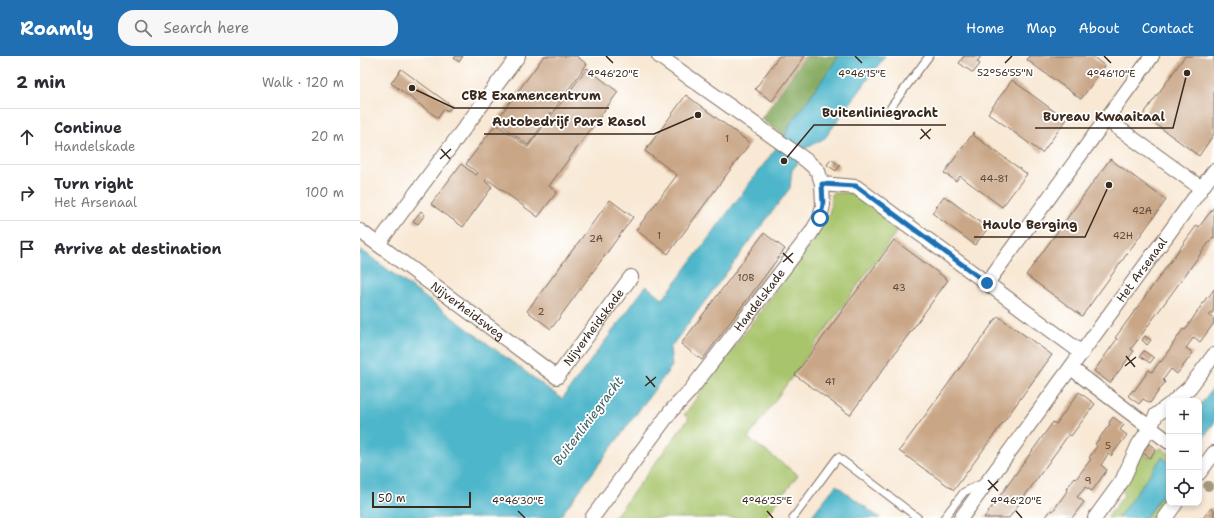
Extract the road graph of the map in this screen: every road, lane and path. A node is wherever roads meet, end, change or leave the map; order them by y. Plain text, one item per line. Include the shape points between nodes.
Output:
1 (518, 56) edge
2 (659, 56) edge
3 (929, 56) edge
4 (1152, 56) edge
5 (891, 107) dead end
6 (1106, 119) junction
7 (1214, 171) edge
8 (822, 184) junction
9 (1201, 188) junction
10 (360, 231) edge
11 (378, 244) junction
12 (631, 278) dead end
13 (987, 283) junction
14 (1082, 353) junction
15 (1214, 355) edge
16 (1071, 368) junction
17 (557, 377) joint
18 (1177, 398) edge
19 (1166, 407) edge
20 (1150, 428) junction
21 (1166, 440) edge
22 (1214, 453) edge
23 (1204, 470) edge
24 (989, 481) junction
25 (1174, 506) edge
26 (592, 518) edge
27 (793, 518) edge
28 (918, 518) edge
29 (944, 518) edge
30 (961, 518) edge
31 (1095, 518) edge
32 (1165, 518) edge

1 - 11 street
2 - 8 street, Handelskade via 807,161 818,171
3 - 5 lane
4 - 6 street
6 - 9 street
6 - 13 street
7 - 9 street, Het Arsenaal
8 - 13 street via 856,186
8 - 26 street, Handelskade via 823,205 820,218 811,233 689,392 671,411
9 - 14 street, Het Arsenaal
10 - 11 street, Nijverheidsweg
11 - 17 street, Nijverheidsweg
12 - 17 street, Nijverheidskade
13 - 14 street
14 - 16 street, Het Arsenaal
15 - 18 street via 1190,387
16 - 20 street
16 - 24 street, Het Arsenaal
19 - 20 street via 1156,415
20 - 21 street
20 - 31 street via 1139,444 1122,481
22 - 23 street
24 - 29 lane via 964,492
24 - 30 street, Het Arsenaal
25 - 32 street
27 - 28 lane via 838,457

